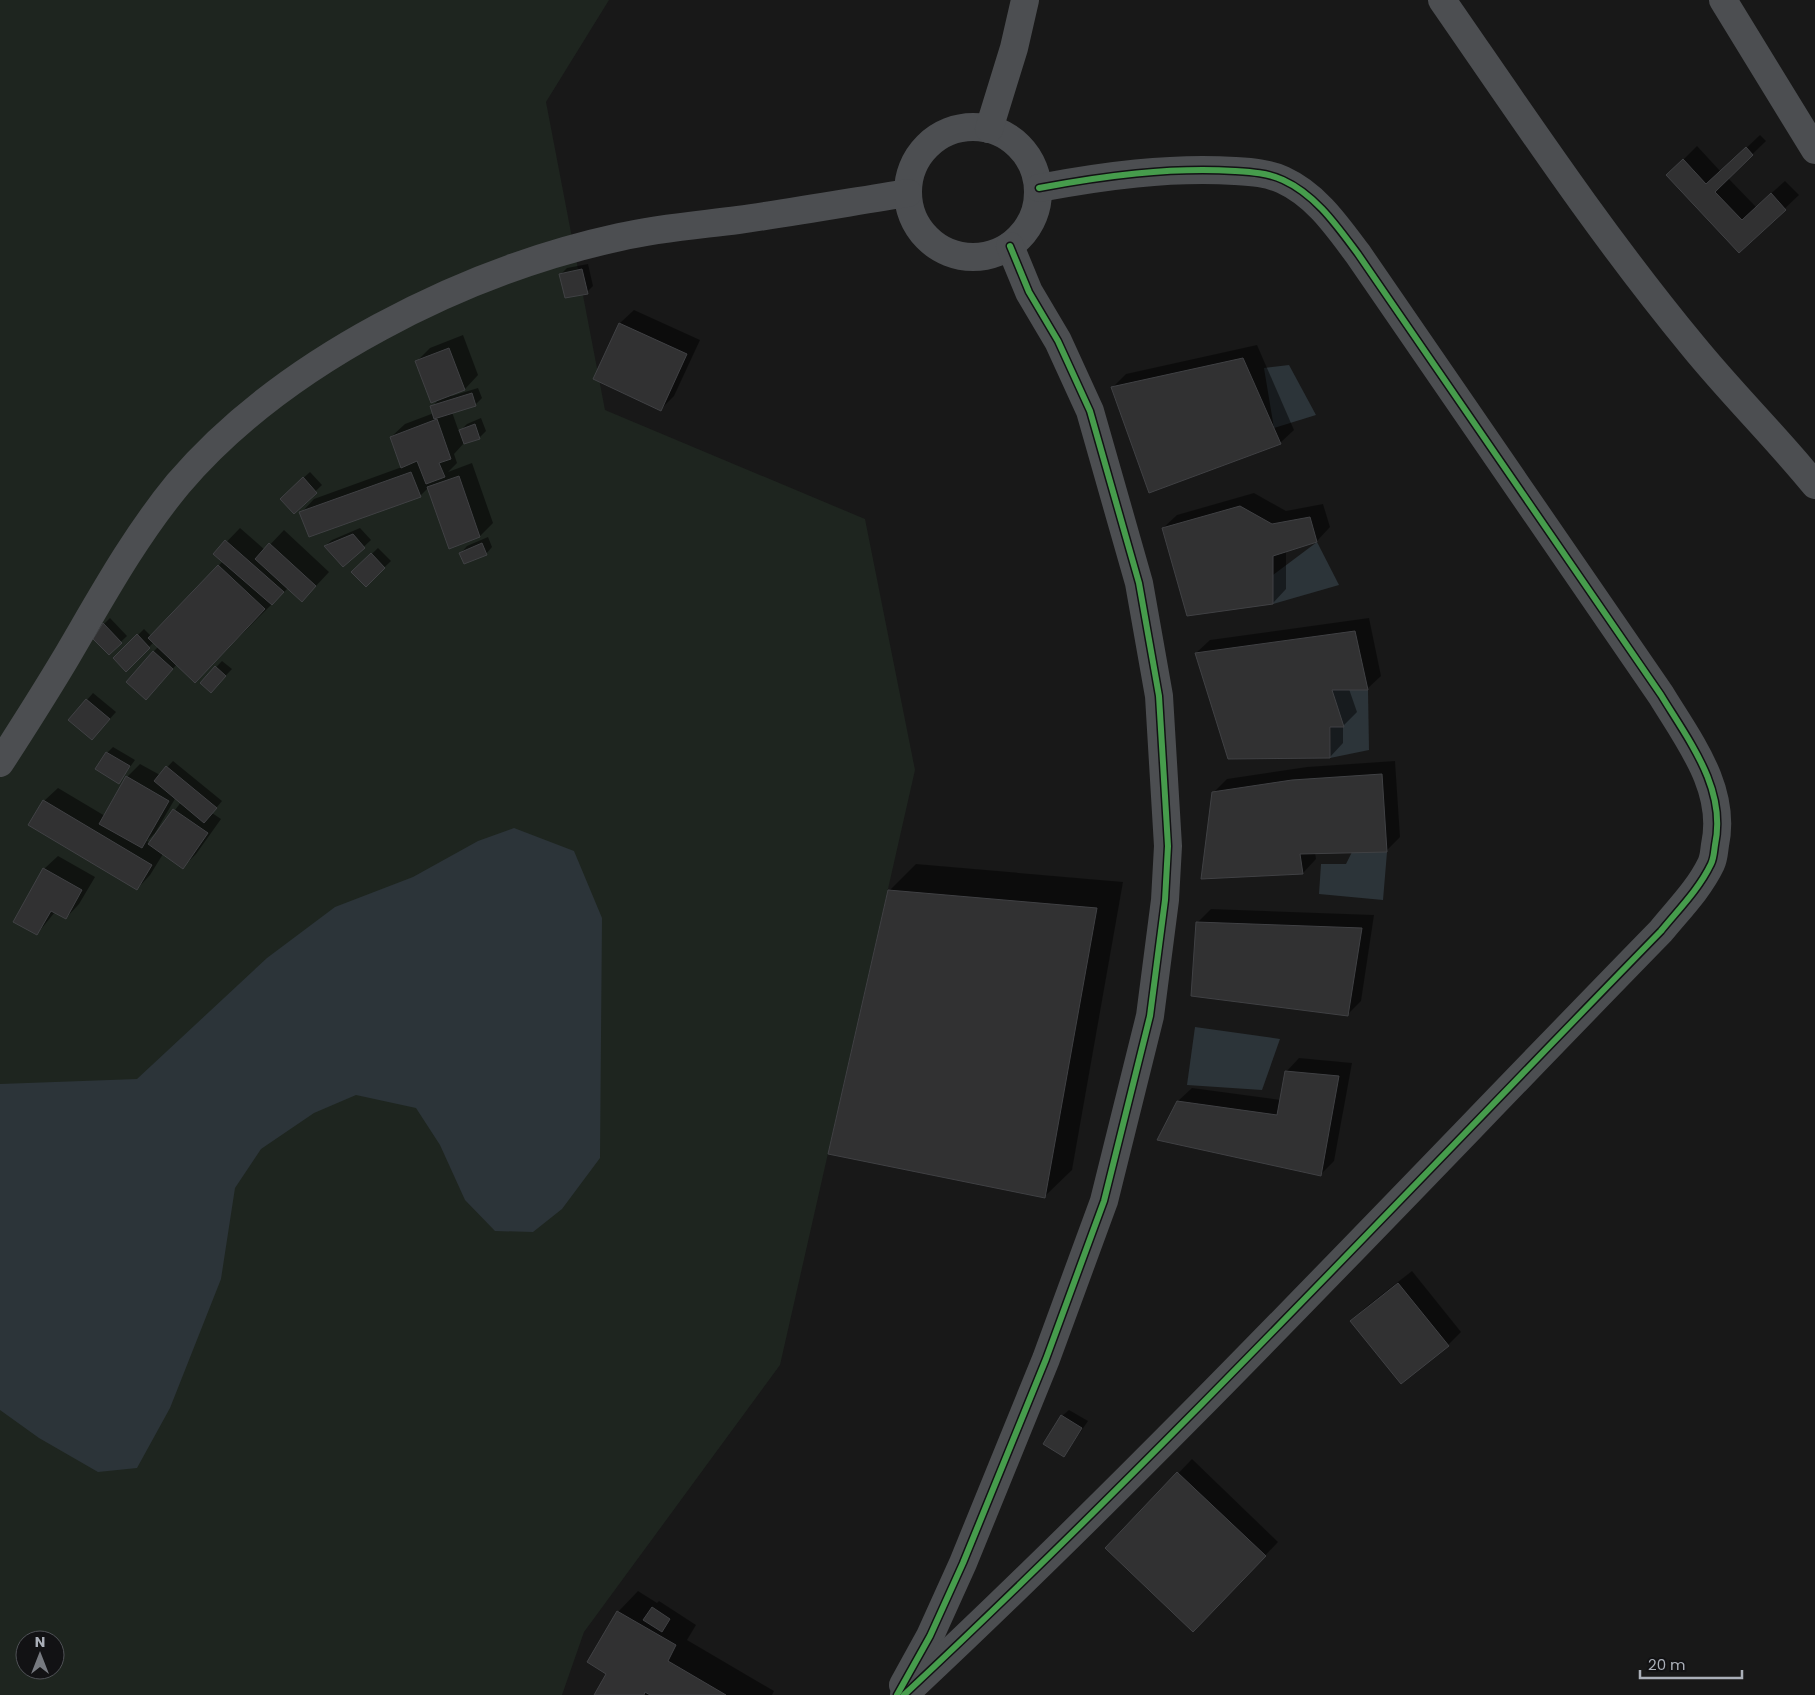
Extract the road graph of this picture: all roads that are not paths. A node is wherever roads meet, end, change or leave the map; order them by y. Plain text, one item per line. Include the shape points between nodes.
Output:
1 (1025, 0) edge
2 (1442, 0) edge
3 (1723, 0) edge
4 (989, 129) junction
5 (1815, 150) edge
6 (1039, 188) junction
7 (908, 193) junction
8 (1010, 246) junction
9 (1815, 485) edge
10 (0, 763) edge
11 (897, 1695) edge
12 (904, 1695) edge

1 - 4 street
2 - 9 street via 1649,290 1693,346
3 - 5 street
4 - 6 street via 1010,138 1026,154 1035,170
4 - 7 street via 958,129 934,140 914,163
6 - 8 street via 1037,209 1031,223
6 - 12 street via 1094,178 1176,171 1260,173 1291,184 1323,209 1358,254 1661,695 1703,765 1717,801 1718,834 1712,862 1694,891 1661,931 1205,1399 999,1606
7 - 8 street via 918,228 944,251 963,257 978,257
7 - 10 street via 681,226 577,248 475,282 398,318 338,352 279,392 206,454 179,484 154,515 104,590 65,660
8 - 11 street via 1029,292 1058,341 1090,411 1139,583 1159,696 1168,846 1165,900 1150,1016 1104,1201 1046,1359 964,1563 930,1636

